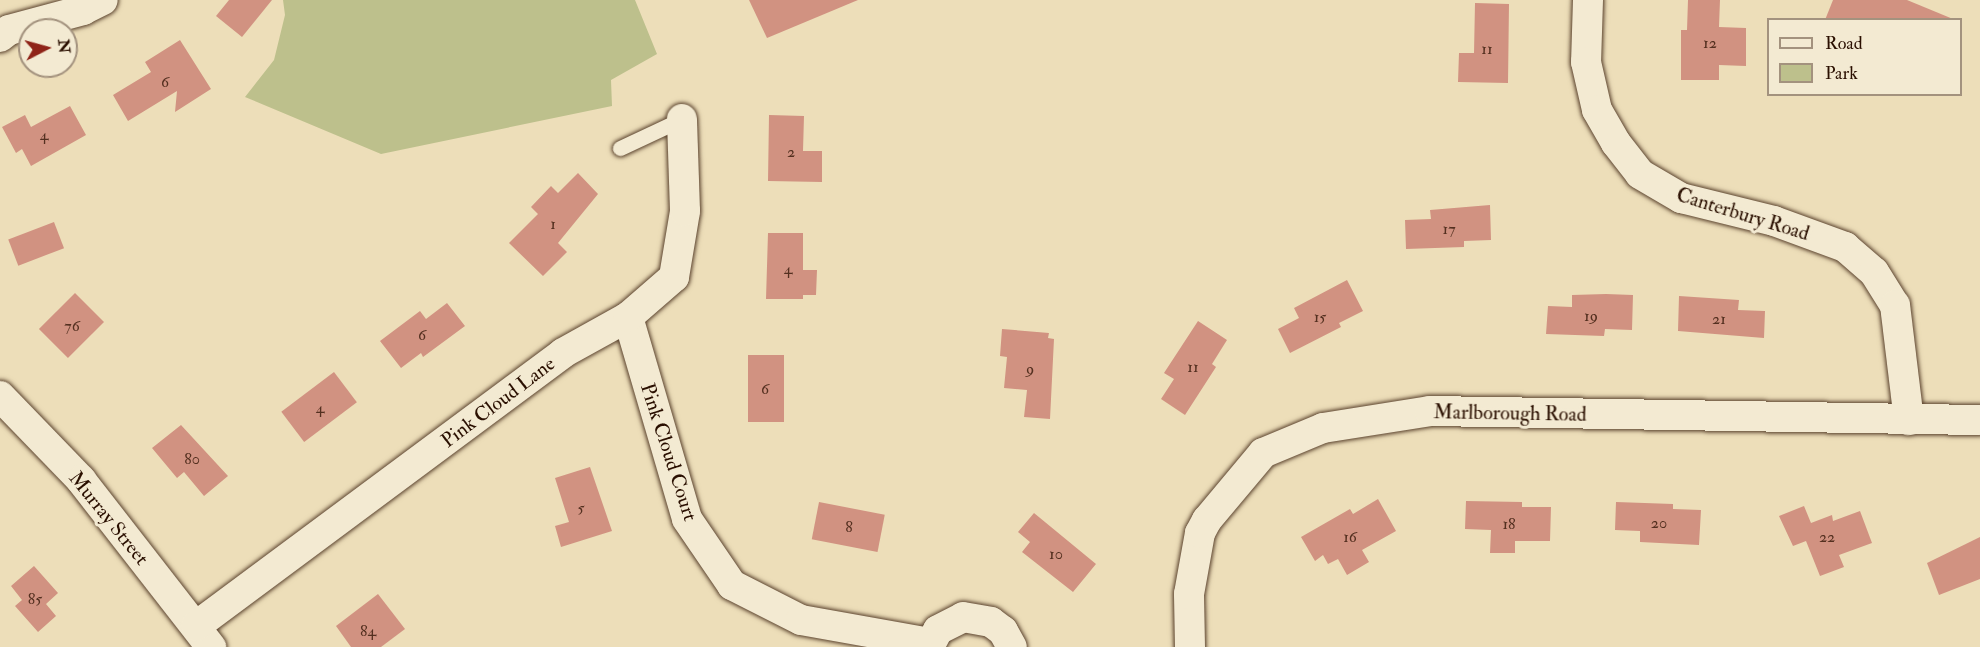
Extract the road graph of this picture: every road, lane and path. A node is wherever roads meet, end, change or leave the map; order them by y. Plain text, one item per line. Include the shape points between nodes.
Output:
1 (103, 0) edge
2 (1588, 0) edge
3 (0, 37) edge
4 (682, 119) joint
5 (620, 148) dead end
6 (628, 317) junction
7 (0, 396) edge
8 (1909, 420) junction
9 (1980, 420) edge
10 (204, 637) edge
11 (930, 645) edge
12 (1012, 647) edge
13 (1190, 647) edge

1 - 3 street
2 - 8 street, Canterbury Road via 1586,62 1597,110 1616,143 1640,174 1681,198 1774,221 1845,247 1874,272 1895,305
4 - 5 lane
4 - 6 street, Pink Cloud Lane via 685,211 674,277
6 - 10 street, Pink Cloud Lane via 562,353
6 - 11 street, Pink Cloud Court via 687,519 732,585 801,620
7 - 10 street, Murray Street via 81,480
8 - 9 street, Marlborough Road
8 - 13 street, Marlborough Road via 1430,411 1323,428 1263,453 1207,520 1200,534 1189,594
11 - 12 street, Pink Cloud Court via 950,622 978,617 1003,631

